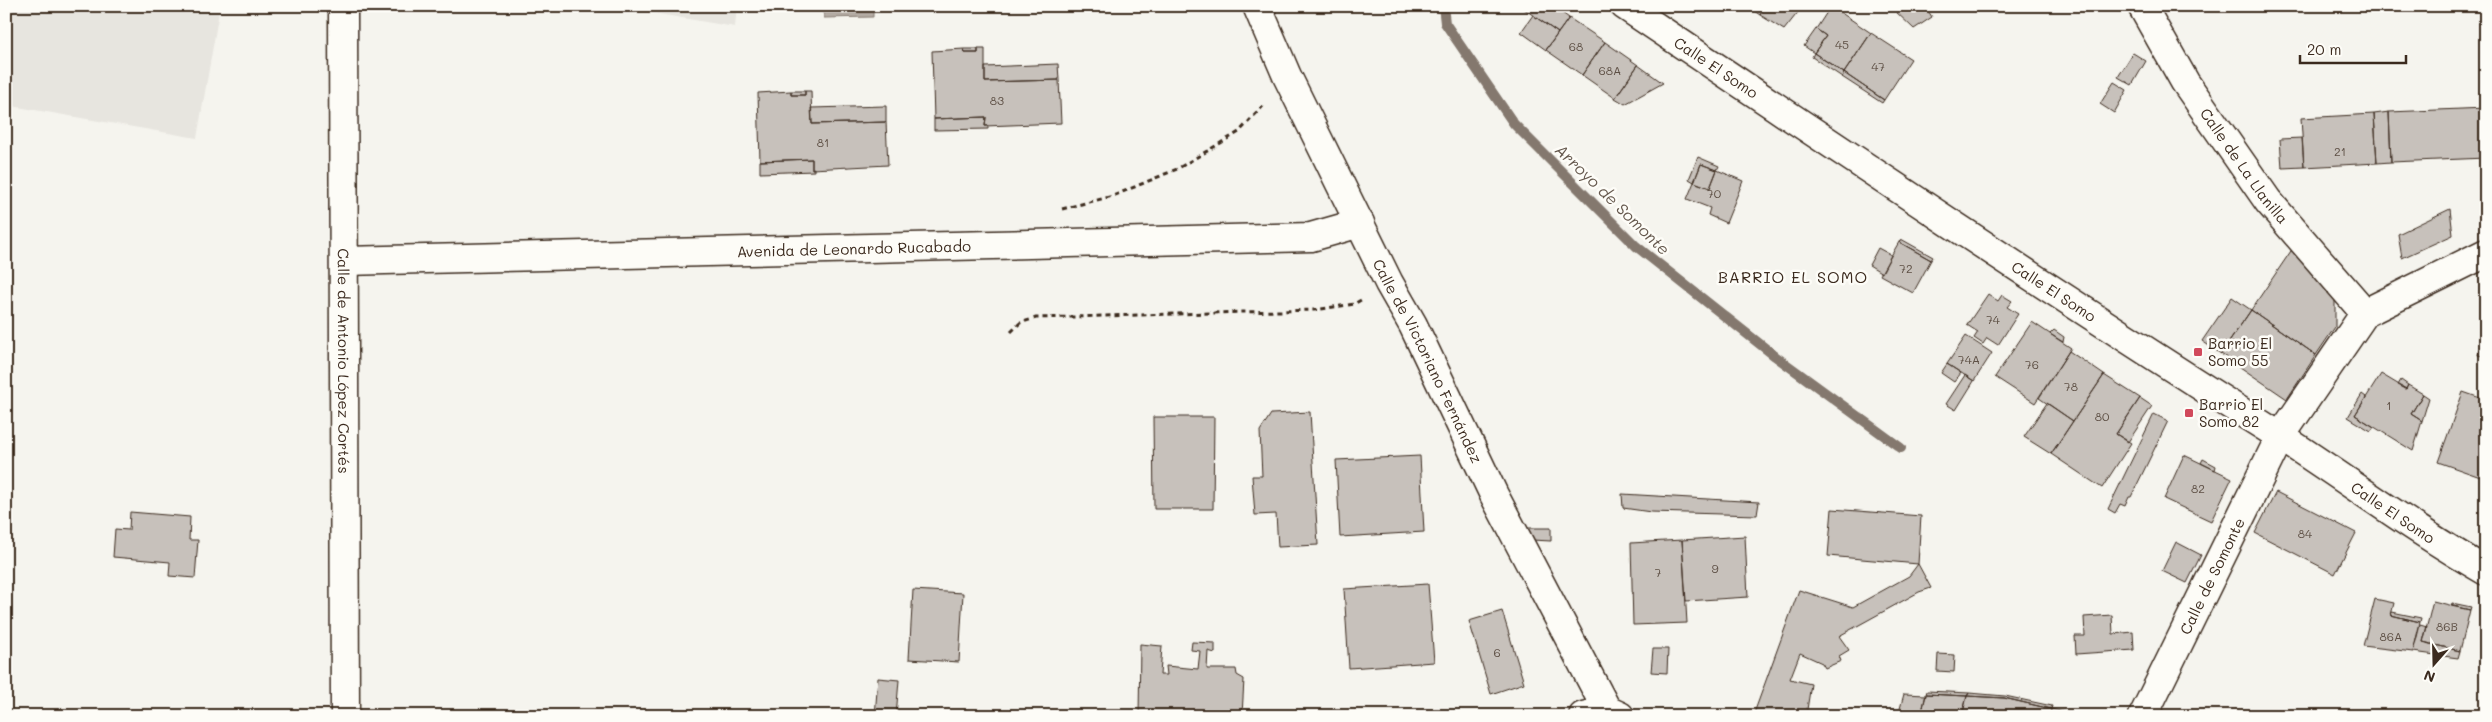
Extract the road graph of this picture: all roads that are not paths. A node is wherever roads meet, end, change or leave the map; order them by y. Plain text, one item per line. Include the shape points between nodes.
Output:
1 (343, 6) edge
2 (1257, 6) edge
3 (1625, 6) edge
4 (2142, 6) edge
5 (1360, 223) junction
6 (2486, 253) edge
7 (345, 262) junction
8 (2365, 313) junction
9 (2280, 437) junction
10 (2486, 571) edge
11 (1604, 714) edge
12 (345, 716) edge
13 (2143, 716) edge

1 - 7 street, Calle de Antonio López Cortés
2 - 5 street, Calle de Victoriano Fernández via 1287,76
3 - 9 street, Calle El Somo via 2180,375
4 - 8 street, Calle de La Llanilla via 2185,82 2268,202
5 - 7 street, Avenida de Leonardo Rucabado via 1311,237
5 - 11 street, Calle de Victoriano Fernández
6 - 8 street
7 - 12 street, Calle de Antonio López Cortés
8 - 9 street
9 - 10 street, Calle El Somo via 2447,549
9 - 13 street, Calle de Somonte

